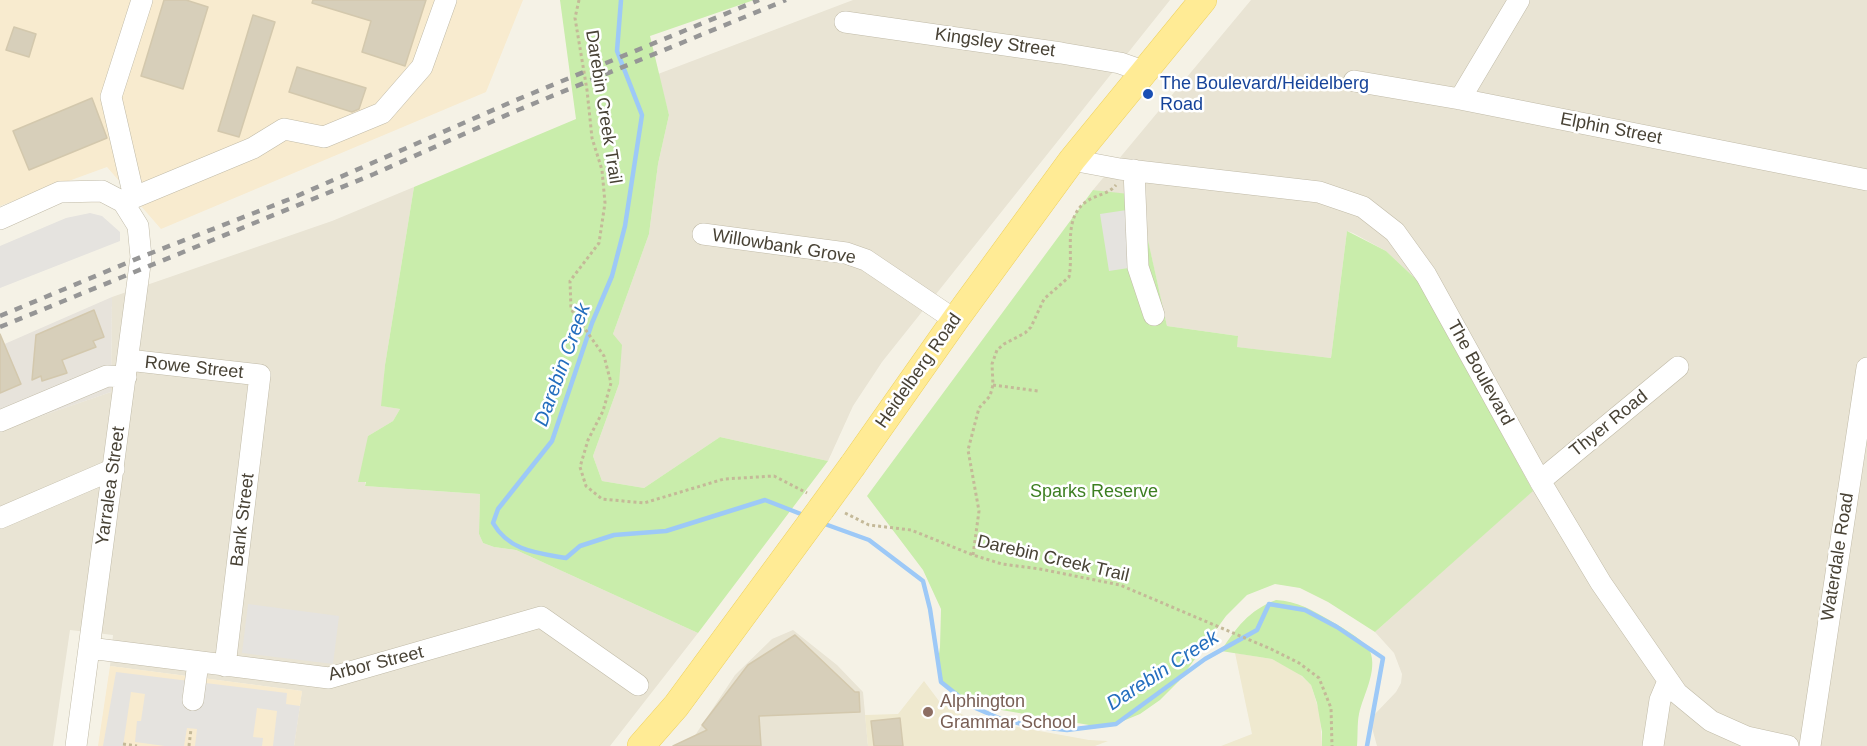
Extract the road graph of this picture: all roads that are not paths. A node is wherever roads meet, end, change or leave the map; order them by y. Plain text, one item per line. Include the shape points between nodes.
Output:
1 (142, 0) edge
2 (446, 0) edge
3 (1203, 0) edge
4 (1519, 0) edge
5 (845, 22) dead end
6 (1143, 70) junction
7 (1354, 81) dead end
8 (1460, 99) junction
9 (1072, 160) junction
10 (1127, 170) junction
11 (1867, 180) edge
12 (129, 199) junction
13 (0, 219) edge
14 (703, 234) dead end
15 (1154, 315) dead end
16 (954, 320) junction
17 (1678, 367) dead end
18 (127, 368) junction
19 (1867, 368) edge
20 (260, 375) joint
21 (0, 421) edge
22 (114, 469) junction
23 (1540, 481) junction
24 (0, 518) edge
25 (89, 648) junction
26 (198, 663) junction
27 (225, 666) junction
28 (1668, 681) junction
29 (638, 685) dead end
30 (193, 700) dead end
31 (76, 746) edge
32 (641, 746) edge
33 (1653, 746) edge
34 (1788, 746) edge
35 (1810, 746) edge

1 - 12 street via 111,97
2 - 12 street via 422,67 382,113 324,137 284,129 253,148
3 - 6 main road, Heidelberg Road
4 - 8 street
5 - 6 street, Kingsley Street via 1060,53
6 - 9 main road, Heidelberg Road
7 - 8 street, Elphin Street
8 - 11 street, Elphin Street
9 - 10 street, The Boulevard
9 - 16 main road, Heidelberg Road
10 - 15 street via 1138,267
10 - 23 street, The Boulevard via 1319,192 1363,207 1395,232 1426,275
12 - 13 street via 102,191 60,192
12 - 18 street, Yarralea Street via 138,226 141,257
14 - 16 street, Willowbank Grove via 846,253 866,260
16 - 32 main road, Heidelberg Road, bridge via 799,540 676,706
17 - 23 street, Thyer Road
18 - 20 street, Rowe Street
18 - 21 street, Rowe Street
18 - 22 street, Yarralea Street
19 - 35 street, Waterdale Road
20 - 27 street, Bank Street
22 - 24 street
22 - 25 street, Yarralea Street
23 - 28 street, The Boulevard via 1601,583
25 - 26 street, Arbor Street
25 - 31 street, Yarralea Street
26 - 27 street, Arbor Street
26 - 30 street
27 - 29 street, Arbor Street via 337,677 541,617
28 - 33 street via 1660,700
28 - 34 street, The Boulevard via 1711,721 1747,737

